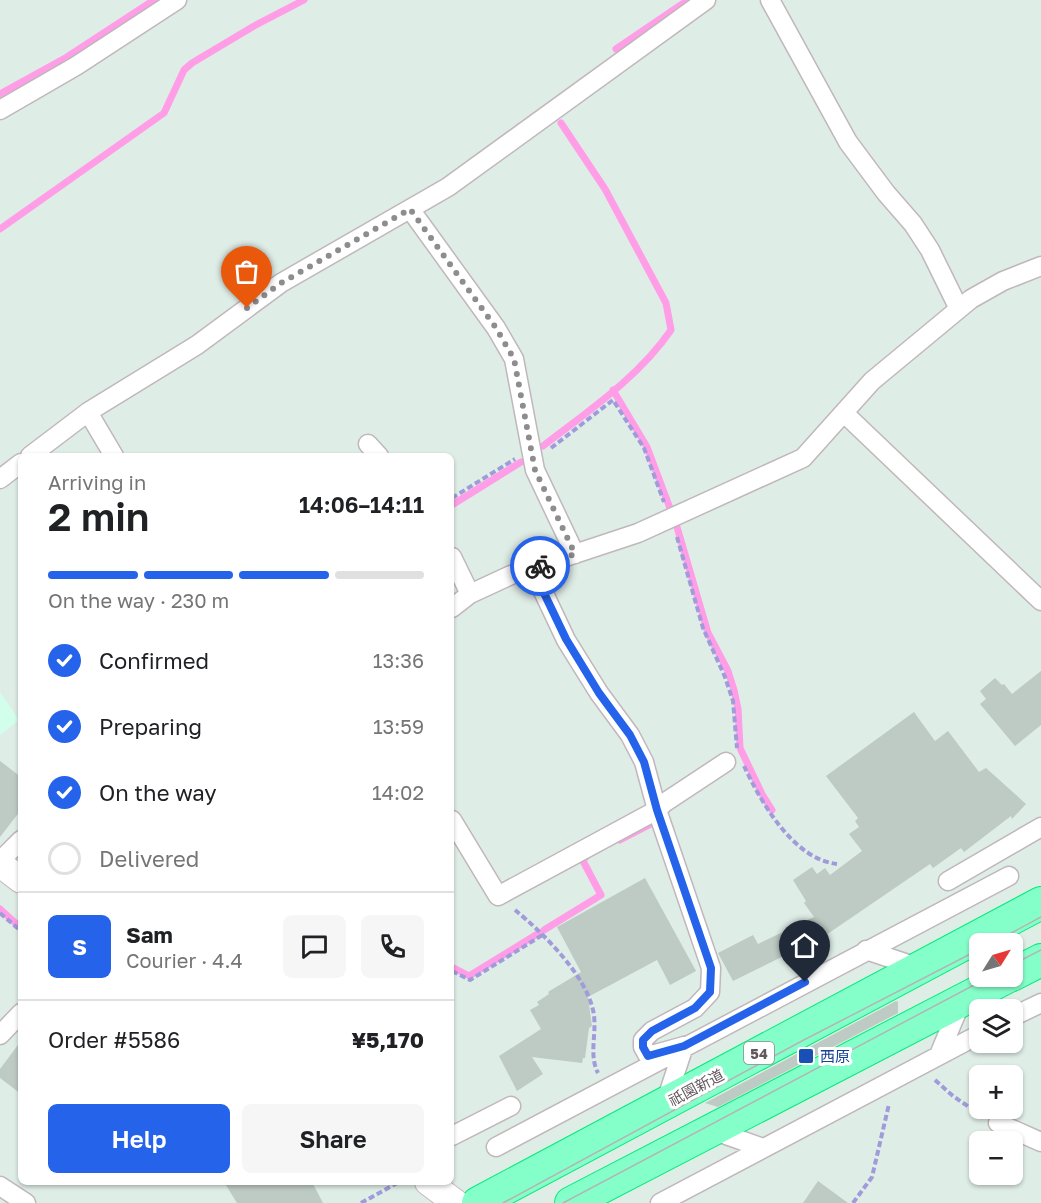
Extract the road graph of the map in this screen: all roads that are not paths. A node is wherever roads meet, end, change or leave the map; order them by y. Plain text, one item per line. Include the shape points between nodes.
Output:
1 (177, 0) edge
2 (706, 0) edge
3 (770, 0) edge
4 (0, 110) edge
5 (410, 209) junction
6 (1041, 266) edge
7 (959, 309) junction
8 (88, 412) junction
9 (844, 413) junction
10 (34, 453) edge
11 (112, 453) edge
12 (18, 465) edge
13 (0, 479) edge
14 (575, 554) junction
15 (454, 561) edge
16 (532, 568) junction
17 (470, 594) junction
18 (1041, 601) edge
19 (454, 606) edge
20 (735, 758) road end
21 (657, 810) junction
22 (454, 822) edge
23 (1041, 827) edge
24 (18, 843) edge
25 (0, 862) edge
26 (1009, 876) dead end
27 (18, 877) edge
28 (948, 881) dead end
29 (1041, 903) edge
30 (866, 950) junction
31 (1041, 960) edge
32 (917, 967) junction
33 (1023, 970) edge
34 (989, 987) edge
35 (962, 1001) junction
36 (1041, 1002) edge
37 (1023, 1011) edge
38 (18, 1016) edge
39 (0, 1035) edge
40 (969, 1040) edge
41 (684, 1046) junction
42 (939, 1055) junction
43 (665, 1104) junction
44 (511, 1106) dead end
45 (999, 1123) road end
46 (712, 1130) junction
47 (454, 1135) edge
48 (1041, 1143) edge
49 (496, 1146) dead end
50 (763, 1149) junction
51 (432, 1185) edge
52 (0, 1186) edge
53 (26, 1203) edge
54 (456, 1203) edge
55 (478, 1203) edge
56 (571, 1203) edge
57 (660, 1203) edge

1 - 4 street
2 - 5 street via 448,187
3 - 7 street via 848,142 913,224
5 - 8 street via 281,283 197,345
5 - 14 street via 514,359 535,470
6 - 7 street via 1003,281
7 - 9 street via 872,381
8 - 10 street
8 - 11 street
9 - 14 street via 803,458 638,533
9 - 18 street
12 - 13 street
14 - 16 street
15 - 17 street
16 - 17 street
16 - 21 street via 566,639 644,762
17 - 19 street
20 - 21 street
21 - 22 street via 498,896
21 - 41 street via 711,968 710,992 695,1008 652,1031 643,1040 643,1047 648,1056
23 - 28 street
24 - 25 street
25 - 27 main road
26 - 30 street
29 - 32 highway, 祇園新道 / 54
30 - 32 street
30 - 41 street
31 - 33 highway
32 - 43 highway, 祇園新道 / 54
34 - 35 highway
35 - 42 street
35 - 46 highway
36 - 37 street
38 - 39 street
40 - 42 street
41 - 43 street
41 - 49 street
42 - 50 street
43 - 55 highway, 祇園新道 / 54
44 - 47 street
45 - 48 street
46 - 50 street
46 - 56 highway
50 - 57 street
51 - 54 main road
52 - 53 street

